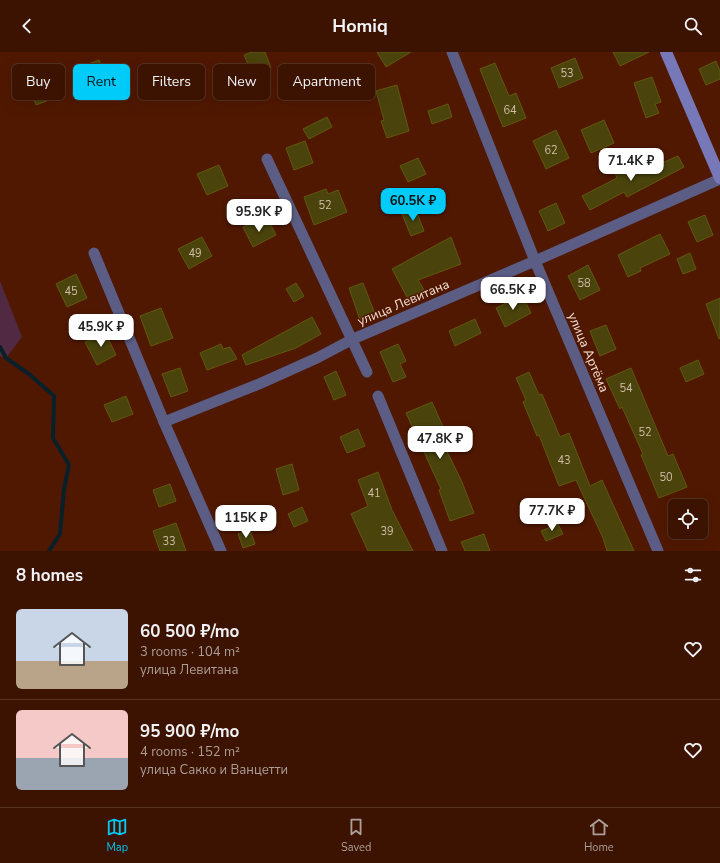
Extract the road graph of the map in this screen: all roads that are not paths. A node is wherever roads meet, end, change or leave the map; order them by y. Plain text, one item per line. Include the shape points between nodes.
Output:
1 (452, 52) edge
2 (666, 52) edge
3 (267, 159) dead end
4 (720, 179) edge
5 (94, 253) dead end
6 (535, 261) junction
7 (353, 339) junction
8 (368, 372) dead end
9 (378, 396) dead end
10 (164, 422) junction
11 (221, 551) edge
12 (442, 551) edge
13 (658, 551) edge

1 - 6 street, улица Артёма
2 - 4 street
3 - 7 street via 339,315
4 - 6 street, улица Левитана
5 - 10 street
6 - 7 street, улица Левитана
6 - 13 street, улица Артёма
7 - 8 street
7 - 10 street, улица Левитана via 267,381
9 - 12 street
10 - 11 street

